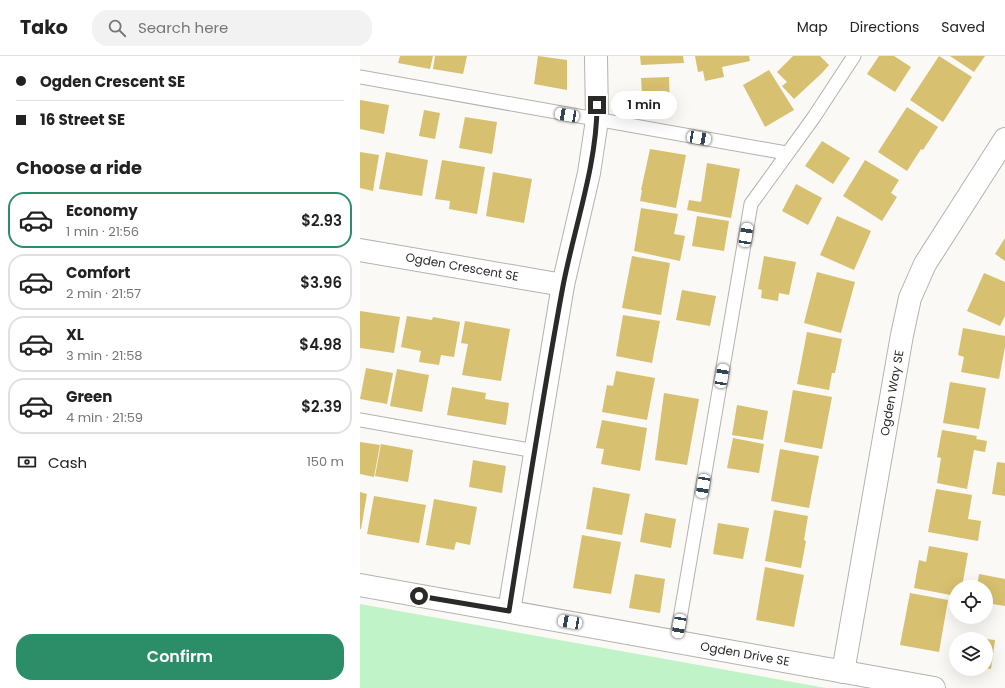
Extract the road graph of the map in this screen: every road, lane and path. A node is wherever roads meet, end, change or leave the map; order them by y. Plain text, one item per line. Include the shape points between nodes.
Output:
1 (596, 56) edge
2 (854, 56) edge
3 (360, 77) edge
4 (597, 120) junction
5 (1005, 139) edge
6 (786, 153) junction
7 (360, 250) edge
8 (563, 285) junction
9 (360, 420) edge
10 (535, 451) junction
11 (360, 585) edge
12 (509, 611) junction
13 (676, 642) junction
14 (842, 672) junction
15 (934, 688) edge

1 - 4 street
2 - 6 lane
3 - 4 lane
4 - 6 lane
4 - 8 street via 589,173
5 - 14 street, Ogden Way SE via 925,264 910,298
6 - 13 lane via 751,204
7 - 8 street, Ogden Crescent SE
8 - 10 street
9 - 10 lane
10 - 12 street
11 - 12 street
12 - 13 street, Ogden Drive SE
13 - 14 street, Ogden Drive SE
14 - 15 street, Ogden Drive SE

